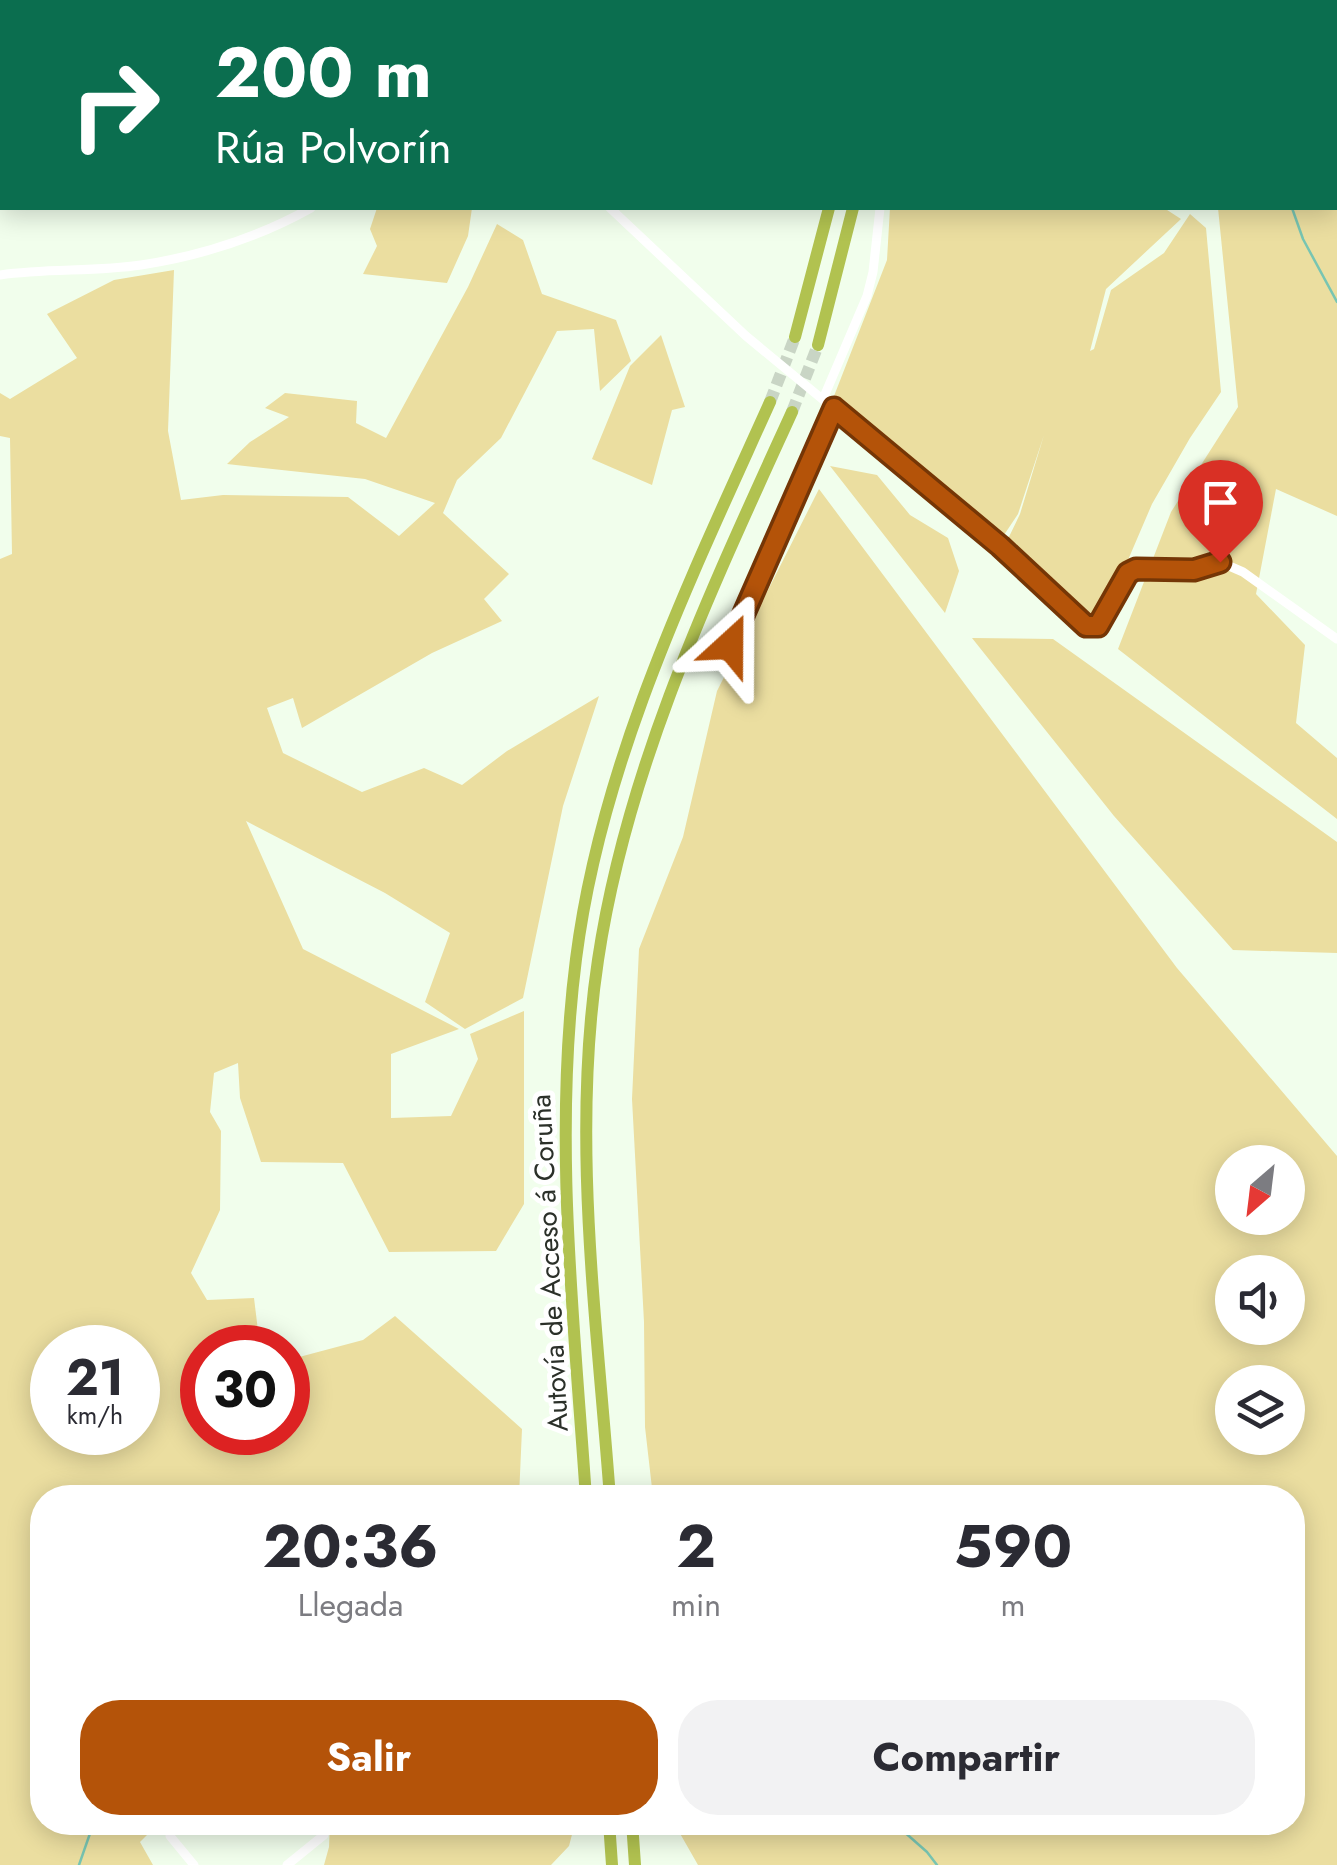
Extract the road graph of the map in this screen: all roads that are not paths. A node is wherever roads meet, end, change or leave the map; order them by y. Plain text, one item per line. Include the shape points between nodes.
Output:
1 (306, 210) edge
2 (612, 210) edge
3 (827, 210) edge
4 (852, 210) edge
5 (880, 210) edge
6 (0, 275) edge
7 (795, 337) tunnel mouth
8 (818, 344) tunnel mouth
9 (770, 402) tunnel mouth
10 (828, 403) junction
11 (792, 412) tunnel mouth
12 (1337, 638) edge
13 (730, 645) dead end
14 (585, 1485) edge
15 (609, 1485) edge
16 (324, 1835) edge
17 (610, 1835) edge
18 (633, 1835) edge
19 (170, 1836) dead end
20 (194, 1865) edge
21 (287, 1865) edge
22 (612, 1865) edge
23 (635, 1865) edge

1 - 6 street via 184,257
2 - 10 street
3 - 7 highway
4 - 8 highway
5 - 10 street via 874,272
9 - 14 highway, Autovía de Acceso á Coruña via 640,700 607,805 576,957 566,1066 566,1214
10 - 12 street via 1086,626 1098,626 1136,569 1194,570 1220,562
10 - 13 street
11 - 15 highway, Autovía de Acceso á Coruña via 664,703 627,817 598,961 586,1178
16 - 21 street
17 - 22 highway
18 - 23 highway
19 - 20 street

